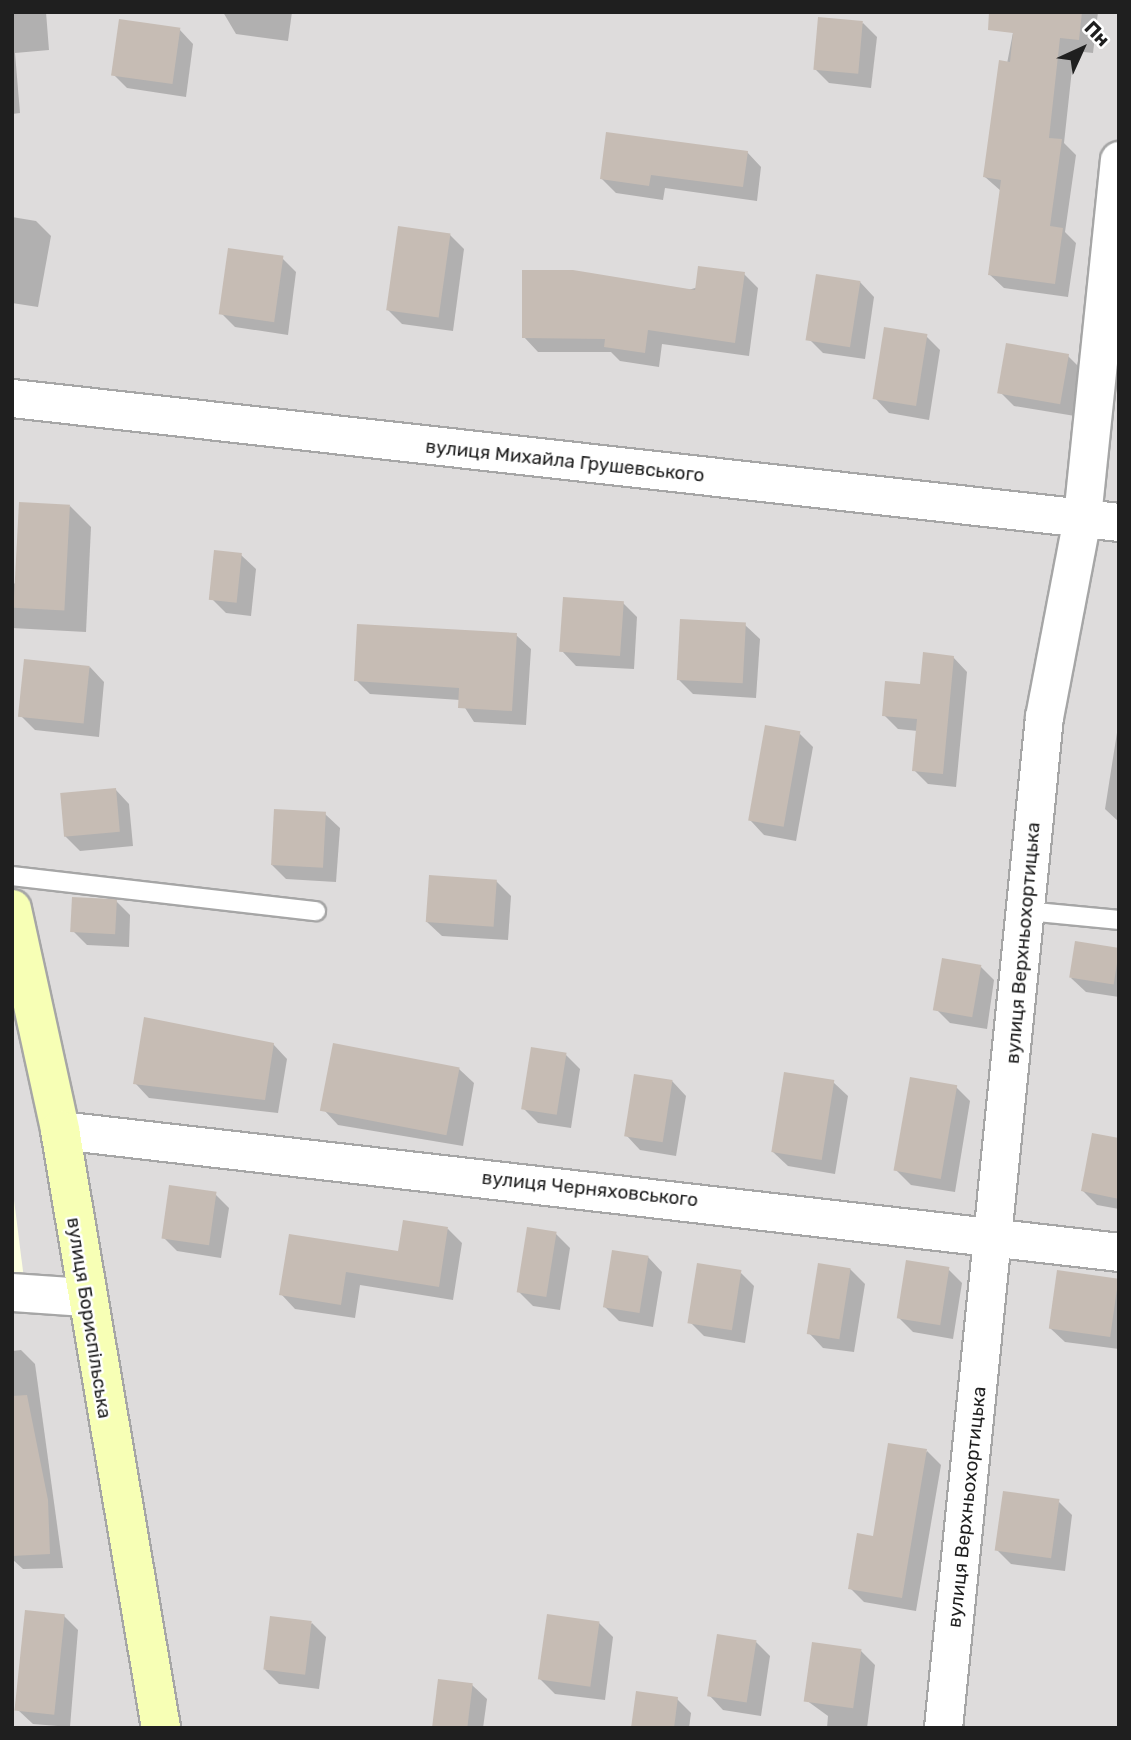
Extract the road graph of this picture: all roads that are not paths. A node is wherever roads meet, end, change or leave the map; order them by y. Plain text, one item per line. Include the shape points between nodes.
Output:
1 (1119, 160) edge
2 (12, 398) edge
3 (1082, 517) junction
4 (1119, 522) edge
5 (12, 876) edge
6 (316, 911) dead end
7 (1026, 911) junction
8 (1119, 920) edge
9 (14, 926) edge
10 (60, 1130) junction
11 (996, 1238) junction
12 (1119, 1252) edge
13 (12, 1292) edge
14 (84, 1297) junction
15 (161, 1728) edge
16 (943, 1728) edge

1 - 3 street, вулиця Верхньохортицька
2 - 3 street, вулиця Михайла Грушевського
3 - 4 street, вулиця Михайла Грушевського
3 - 7 street, вулиця Верхньохортицька via 1044,717
5 - 6 lane
7 - 8 lane
7 - 11 street, вулиця Верхньохортицька
9 - 10 main road, вулиця Бориспільська
10 - 11 street, вулиця Черняховського
10 - 14 main road, вулиця Бориспільська
11 - 12 street, вулиця Черняховського
11 - 16 street, вулиця Верхньохортицька
13 - 14 street
14 - 15 main road, вулиця Бориспільська

